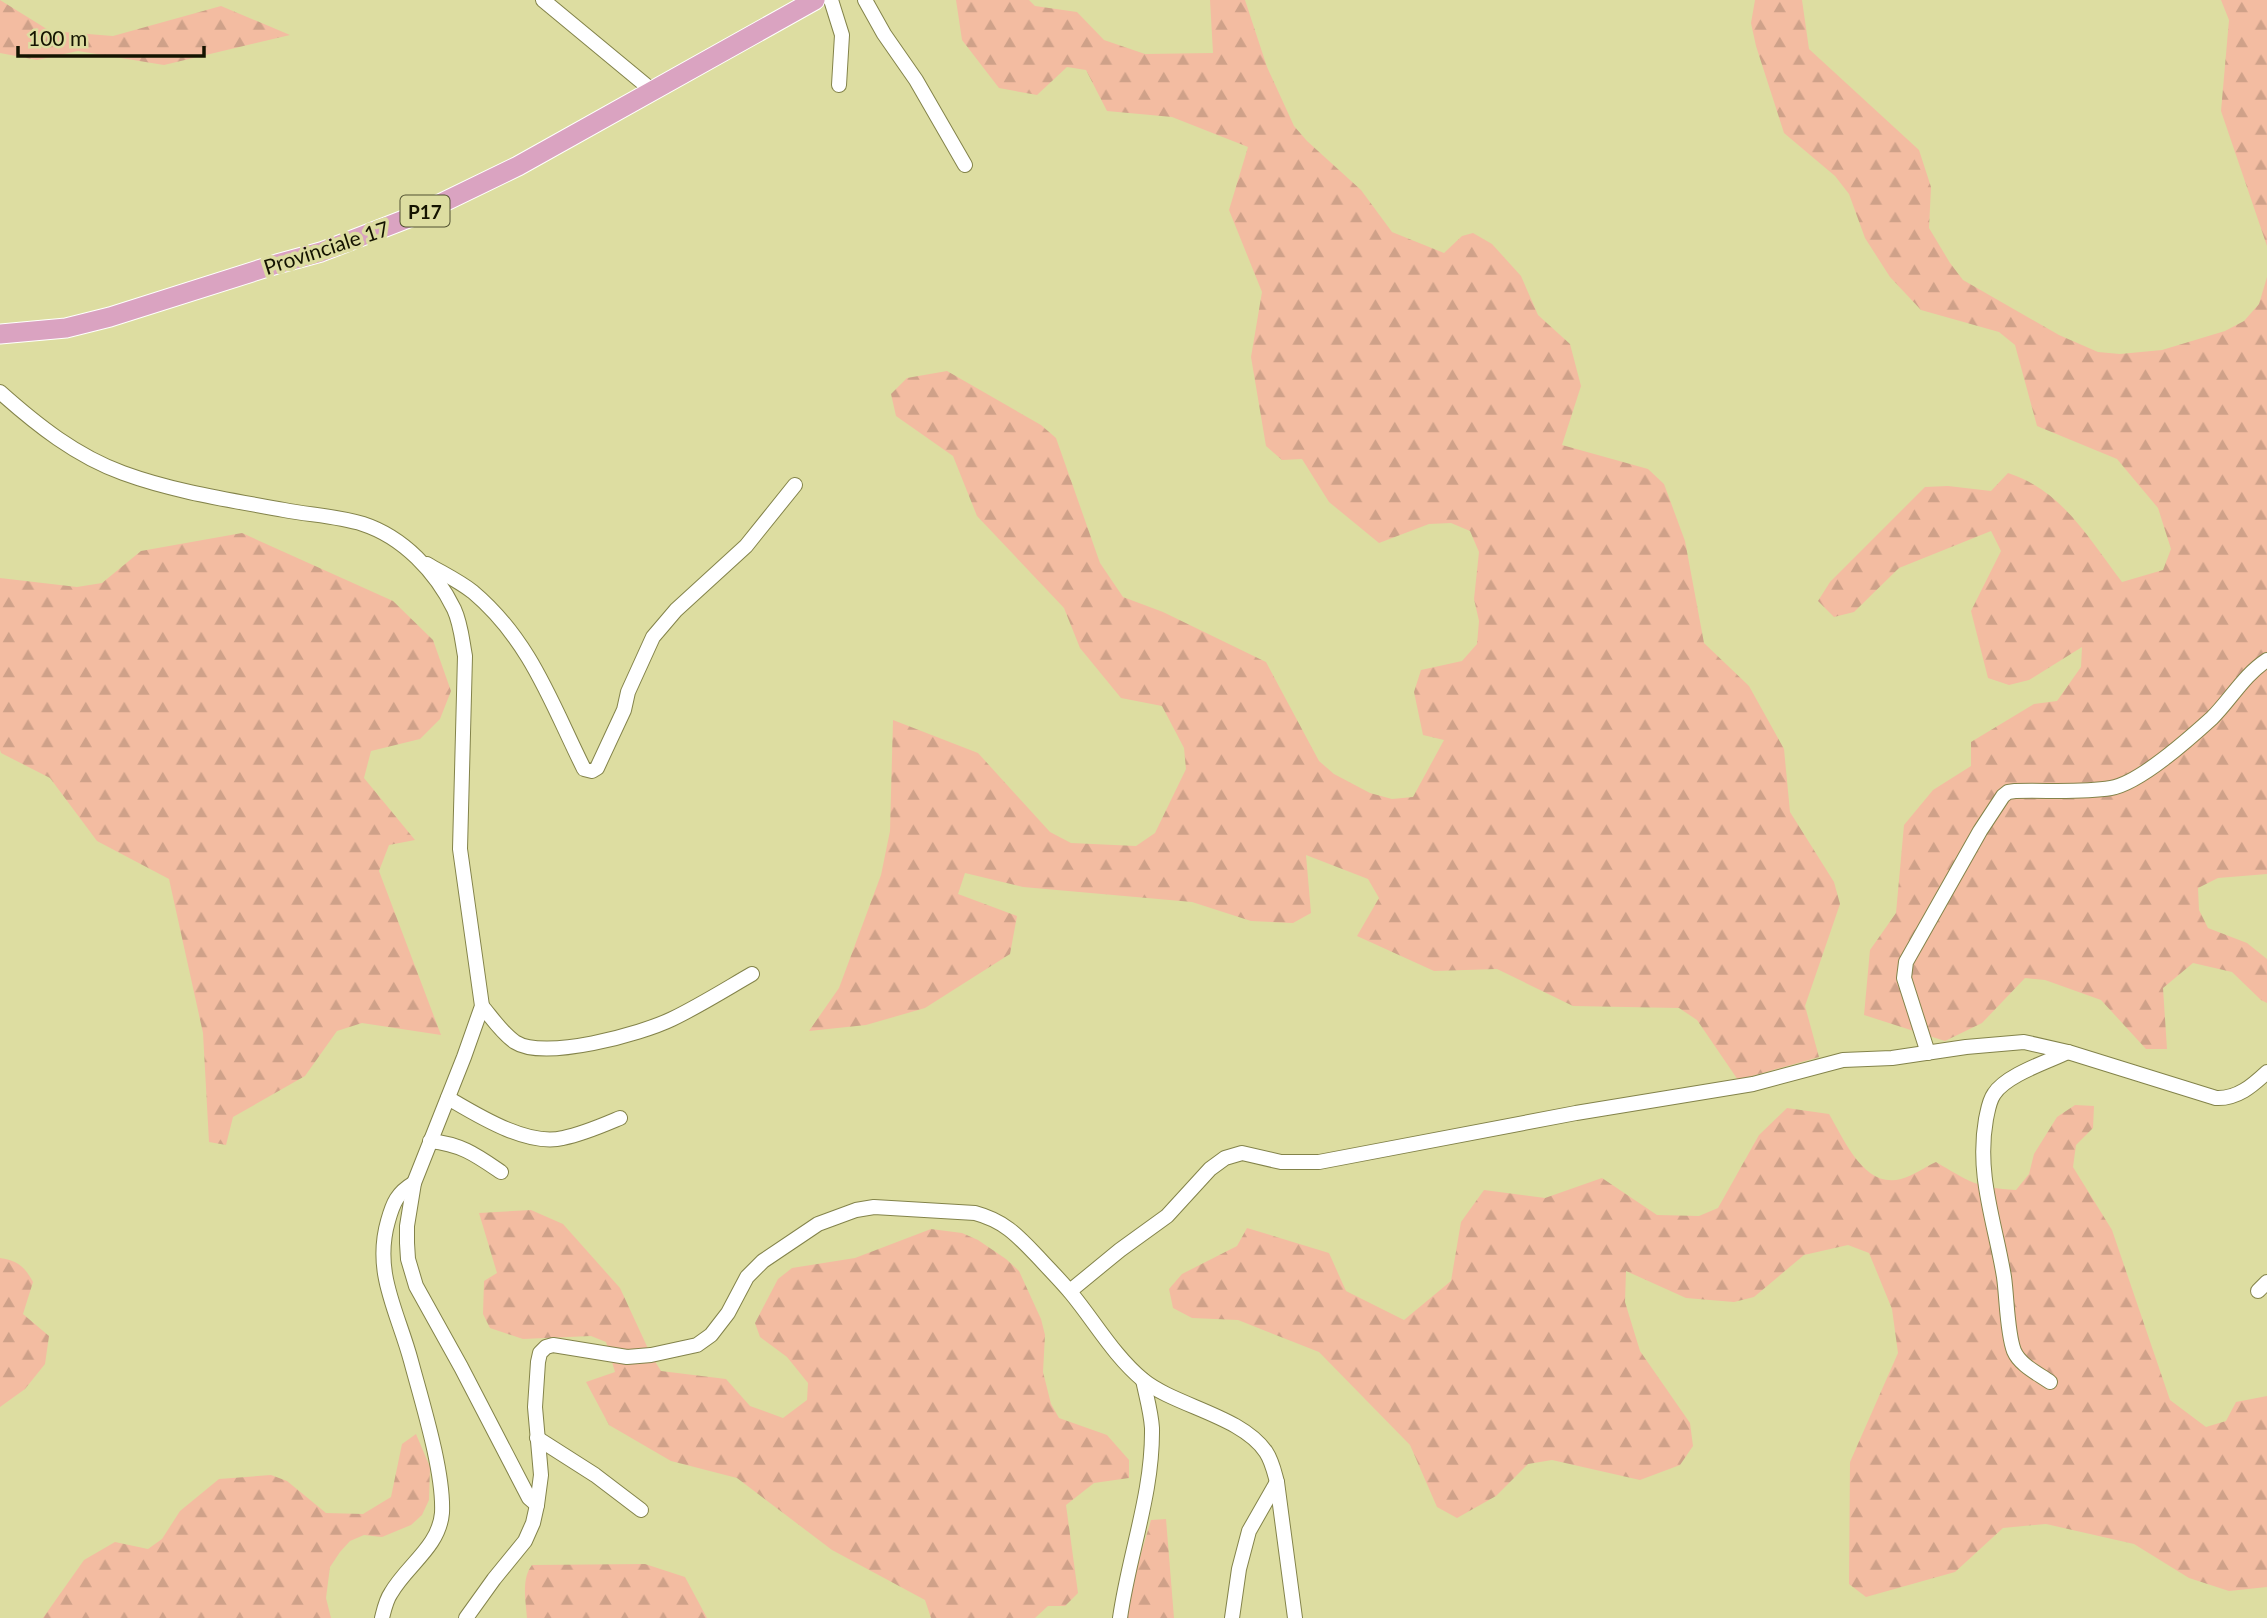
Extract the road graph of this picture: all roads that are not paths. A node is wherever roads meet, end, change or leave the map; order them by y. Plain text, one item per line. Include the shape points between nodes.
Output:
1 (543, 0) edge
2 (815, 0) edge
3 (831, 0) edge
4 (865, 0) edge
5 (839, 85) dead end
6 (654, 92) junction
7 (965, 165) dead end
8 (0, 334) edge
9 (0, 391) edge
10 (795, 485) dead end
11 (420, 559) junction
12 (2267, 660) edge
13 (752, 974) dead end
14 (482, 1006) junction
15 (2068, 1052) junction
16 (1928, 1053) junction
17 (2267, 1072) edge
18 (448, 1098) junction
19 (620, 1118) dead end
20 (430, 1141) junction
21 (501, 1172) dead end
22 (414, 1183) junction
23 (1070, 1291) junction
24 (1143, 1380) junction
25 (2050, 1382) dead end
26 (537, 1438) junction
27 (1277, 1482) junction
28 (537, 1505) junction
29 (641, 1510) dead end
30 (382, 1618) edge
31 (467, 1618) edge
32 (1120, 1618) edge
33 (1232, 1618) edge
34 (1296, 1618) edge

1 - 6 street
2 - 6 main road, Provinciale 17 / P17
3 - 5 street via 842,35
4 - 7 street
6 - 8 main road, Provinciale 17 / P17 via 519,166 371,234 110,317 66,328
9 - 11 street via 47,433 123,473 217,498 366,525
10 - 11 street via 746,546 653,637 624,710 592,771 584,769 532,661 502,620 472,591
11 - 14 street via 454,610 465,656 460,849
12 - 16 street via 2213,716 2145,774 2112,788 2015,791 2003,796 1906,962 1904,978
13 - 14 street via 672,1019 574,1047 536,1049 516,1043
14 - 18 street
15 - 16 street via 2024,1042
15 - 17 street via 2216,1098 2242,1093
15 - 25 street via 1999,1087 1988,1108 1982,1151 2012,1343 2020,1361
16 - 23 street via 1843,1060 1753,1084 1319,1162 1281,1162 1237,1154 1210,1169 1167,1216
18 - 19 street via 491,1123 540,1138 562,1139
18 - 20 street
20 - 21 street via 468,1150
20 - 22 street
22 - 28 street via 407,1243 416,1286 524,1491
22 - 30 street via 394,1199 384,1236 383,1267 428,1428 442,1510 432,1541 391,1592
23 - 24 street
23 - 26 street via 1008,1227 989,1217 932,1209 856,1210 818,1224 763,1261 747,1277 711,1335 697,1345 627,1357 547,1347 538,1362
24 - 27 street via 1253,1438 1265,1450
24 - 32 street via 1152,1425 1151,1458
26 - 28 street via 541,1475
26 - 29 street
27 - 33 street via 1249,1531
27 - 34 street
28 - 31 street via 525,1541

